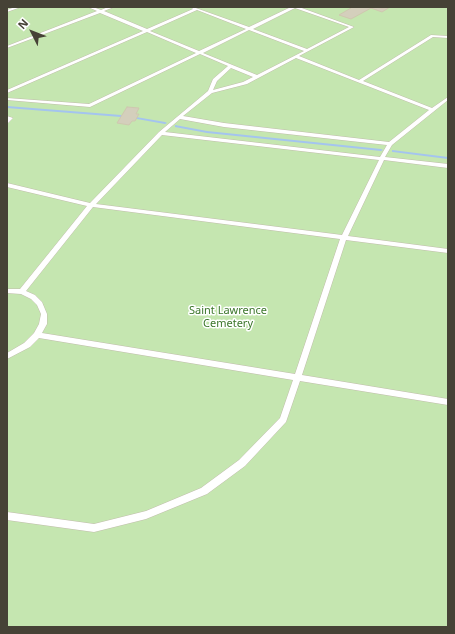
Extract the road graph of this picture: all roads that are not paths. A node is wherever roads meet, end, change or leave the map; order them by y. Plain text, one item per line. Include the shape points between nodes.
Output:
1 (19, 7) edge
2 (90, 7) edge
3 (112, 7) edge
4 (295, 7) edge
5 (194, 8) edge
6 (7, 12) edge
7 (100, 12) junction
8 (250, 29) junction
9 (147, 31) junction
10 (448, 37) edge
11 (7, 47) edge
12 (306, 50) junction
13 (199, 53) junction
14 (295, 56) junction
15 (231, 66) junction
16 (257, 77) junction
17 (360, 82) junction
18 (7, 92) edge
19 (210, 92) junction
20 (448, 98) edge
21 (7, 99) edge
22 (433, 110) junction
23 (7, 117) edge
24 (179, 117) junction
25 (7, 122) edge
26 (161, 133) junction
27 (390, 144) junction
28 (382, 158) junction
29 (448, 166) edge
30 (7, 185) edge
31 (91, 204) junction
32 (344, 238) junction
33 (448, 252) edge
34 (7, 290) edge
35 (22, 292) junction
36 (37, 335) junction
37 (7, 356) edge
38 (298, 377) junction
39 (448, 402) edge
40 (7, 516) edge

1 - 6 lane
2 - 7 lane
3 - 7 lane
4 - 8 lane
4 - 12 lane via 352,27
5 - 8 lane
5 - 9 lane
7 - 9 lane
7 - 11 lane
8 - 12 lane
8 - 13 lane
9 - 13 lane
9 - 18 lane
10 - 17 lane via 432,36
12 - 14 lane
13 - 15 lane
13 - 21 lane via 90,106
14 - 16 lane
14 - 17 lane
15 - 16 lane
15 - 19 lane via 215,80
16 - 19 lane via 245,83
17 - 22 lane
19 - 24 lane
20 - 22 lane
22 - 27 lane
23 - 25 lane via 11,118
24 - 26 lane
24 - 27 lane via 224,125
26 - 28 lane
26 - 31 lane
27 - 28 lane
28 - 29 lane
28 - 32 lane
30 - 31 lane
31 - 32 lane
31 - 35 lane
32 - 33 lane
32 - 38 lane
34 - 35 lane
35 - 36 lane via 40,304 44,314 43,324
36 - 37 lane via 28,345
36 - 38 lane
38 - 39 lane
38 - 40 lane via 283,420 242,463 204,491 146,515 94,528

